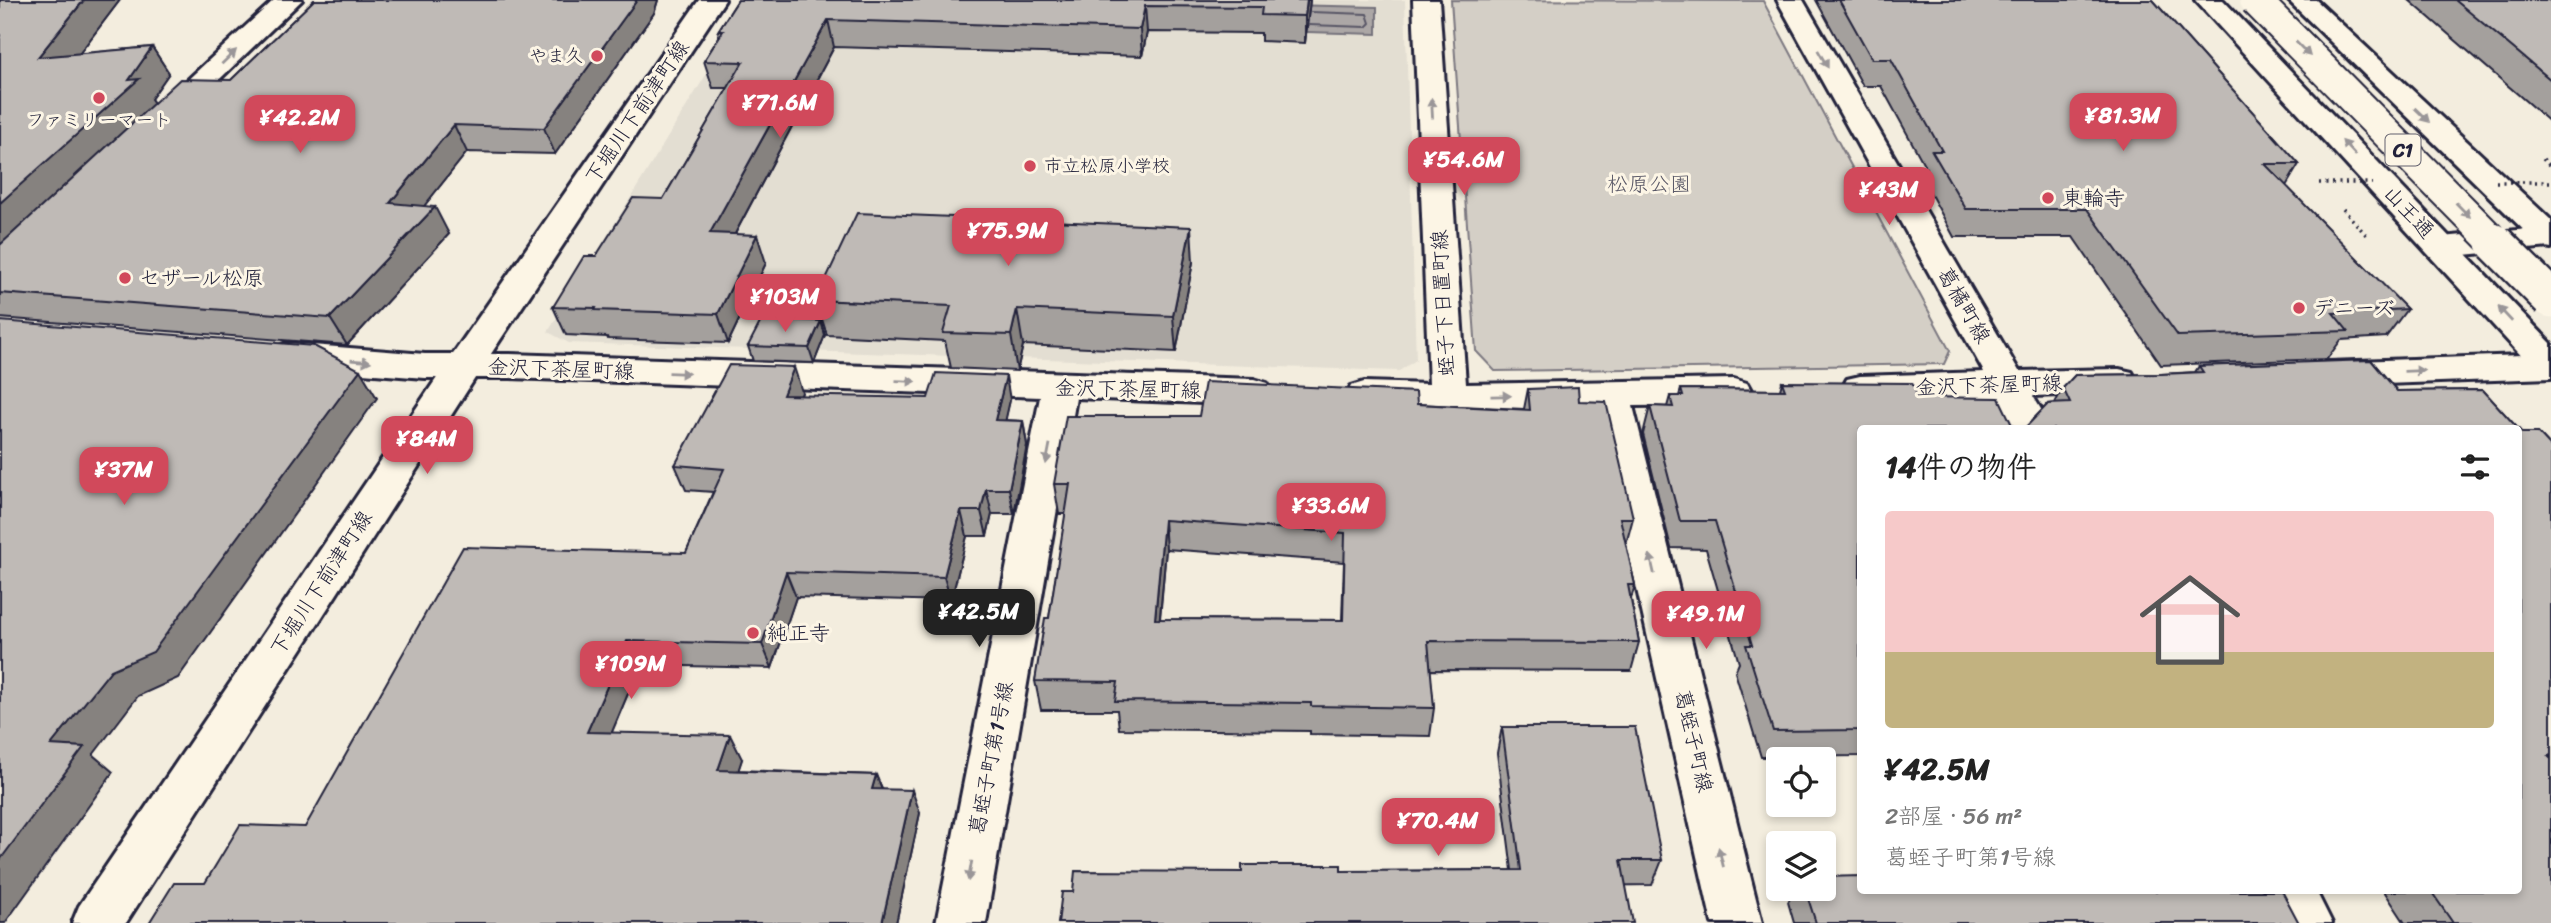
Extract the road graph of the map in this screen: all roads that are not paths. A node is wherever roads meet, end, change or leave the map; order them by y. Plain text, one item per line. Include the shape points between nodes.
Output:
1 (289, 0) edge
2 (712, 0) edge
3 (1426, 0) edge
4 (1790, 0) edge
5 (2208, 0) edge
6 (2255, 0) edge
7 (2301, 0) edge
8 (145, 135) edge
9 (2551, 237) edge
10 (2442, 247) junction
11 (2551, 299) edge
12 (259, 353) edge
13 (2551, 365) edge
14 (464, 366) junction
15 (2300, 375) edge
16 (2151, 380) edge
17 (2010, 385) junction
18 (1060, 387) junction
19 (1831, 389) edge
20 (1763, 391) edge
21 (1282, 393) edge
22 (1338, 394) edge
23 (1612, 395) junction
24 (1448, 397) junction
25 (2032, 425) edge
26 (2291, 894) edge
27 (97, 923) edge
28 (961, 923) edge
29 (1737, 923) edge
30 (2307, 923) edge

8 -> 1 main road
2 - 14 main road, 下堀川下前津町線
24 -> 3 main road, 蛭子下日置町線
4 -> 17 main road, 葛橘町線
10 -> 5 main road, 山王通
6 -> 11 main road, C1, bridge
7 -> 9 main road
9 - 10 main road
13 -> 10 main road, 山王通
12 -> 14 main road, 金沢下茶屋町線
15 -> 13 main road
14 -> 18 main road, 金沢下茶屋町線
14 - 27 main road, 下堀川下前津町線
16 - 17 main road, 金沢下茶屋町線
17 - 19 main road, 金沢下茶屋町線
17 - 25 main road, 葛橘町線
18 - 21 main road, 金沢下茶屋町線
18 -> 28 main road, 葛蛭子町第1号線
20 - 23 main road
22 - 24 main road
24 -> 23 main road
29 -> 23 main road, 葛蛭子町線
26 - 30 main road

